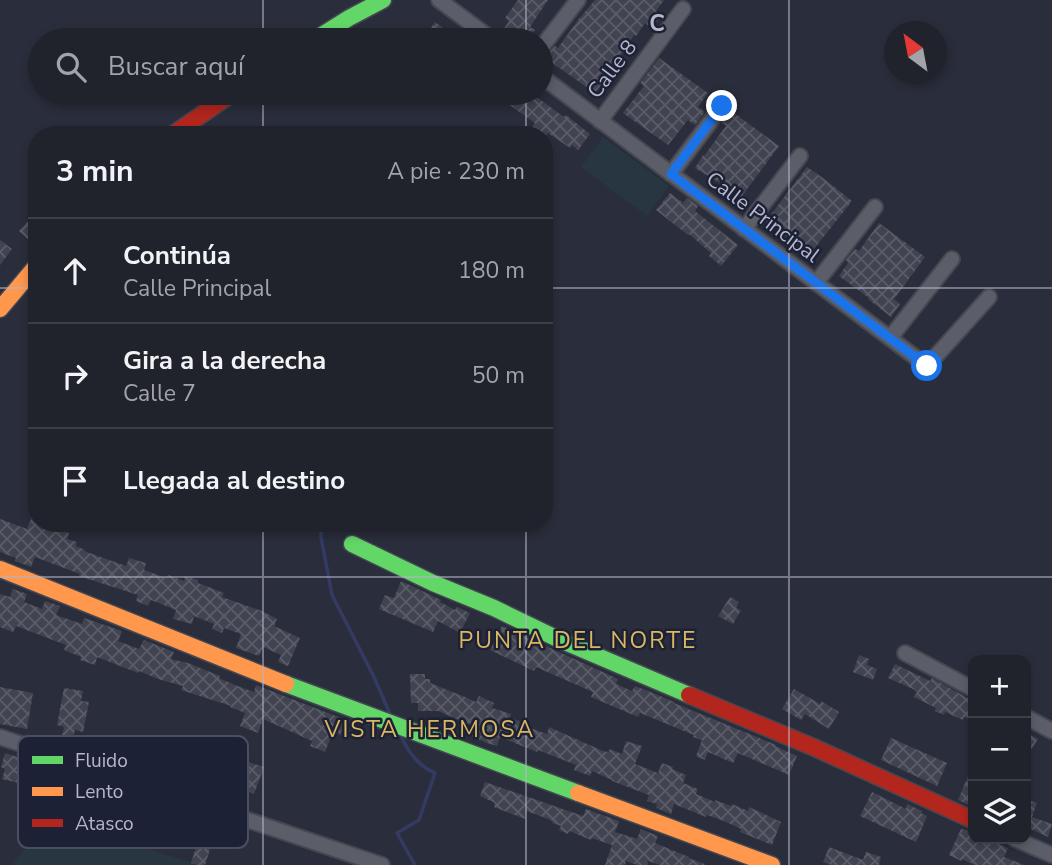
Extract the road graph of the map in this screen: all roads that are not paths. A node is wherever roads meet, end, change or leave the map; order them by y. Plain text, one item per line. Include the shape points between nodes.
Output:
1 (383, 0) edge
2 (439, 0) edge
3 (578, 0) edge
4 (683, 9) dead end
5 (333, 28) edge
6 (477, 28) edge
7 (553, 32) edge
8 (553, 85) edge
9 (216, 105) edge
10 (722, 106) dead end
11 (600, 121) junction
12 (185, 126) edge
13 (800, 156) dead end
14 (671, 174) junction
15 (875, 207) dead end
16 (744, 229) junction
17 (952, 259) dead end
18 (28, 275) edge
19 (816, 283) junction
20 (989, 297) dead end
21 (1, 305) edge
22 (890, 338) junction
23 (352, 544) dead end
24 (0, 569) edge
25 (905, 653) dead end
26 (968, 686) edge
27 (1028, 718) edge
28 (1052, 731) edge
29 (0, 737) edge
30 (18, 743) edge
31 (968, 818) edge
32 (248, 820) edge
33 (1027, 844) edge
34 (1052, 855) edge
35 (382, 865) edge
36 (772, 865) edge

1 - 5 street
2 - 6 street
3 - 7 street
4 - 11 street, Calle 8
8 - 11 street, Calle Principal
9 - 12 street
10 - 14 street
11 - 14 street, Calle Principal
13 - 16 street
14 - 16 street, Calle Principal
15 - 19 street
16 - 19 street, Calle Principal
17 - 22 street
18 - 21 street
19 - 22 street, Calle Principal
20 - 22 street, Calle Principal via 927,366
23 - 31 street
24 - 36 street via 324,699
25 - 26 street
27 - 28 street
29 - 30 street
32 - 35 street
33 - 34 street

